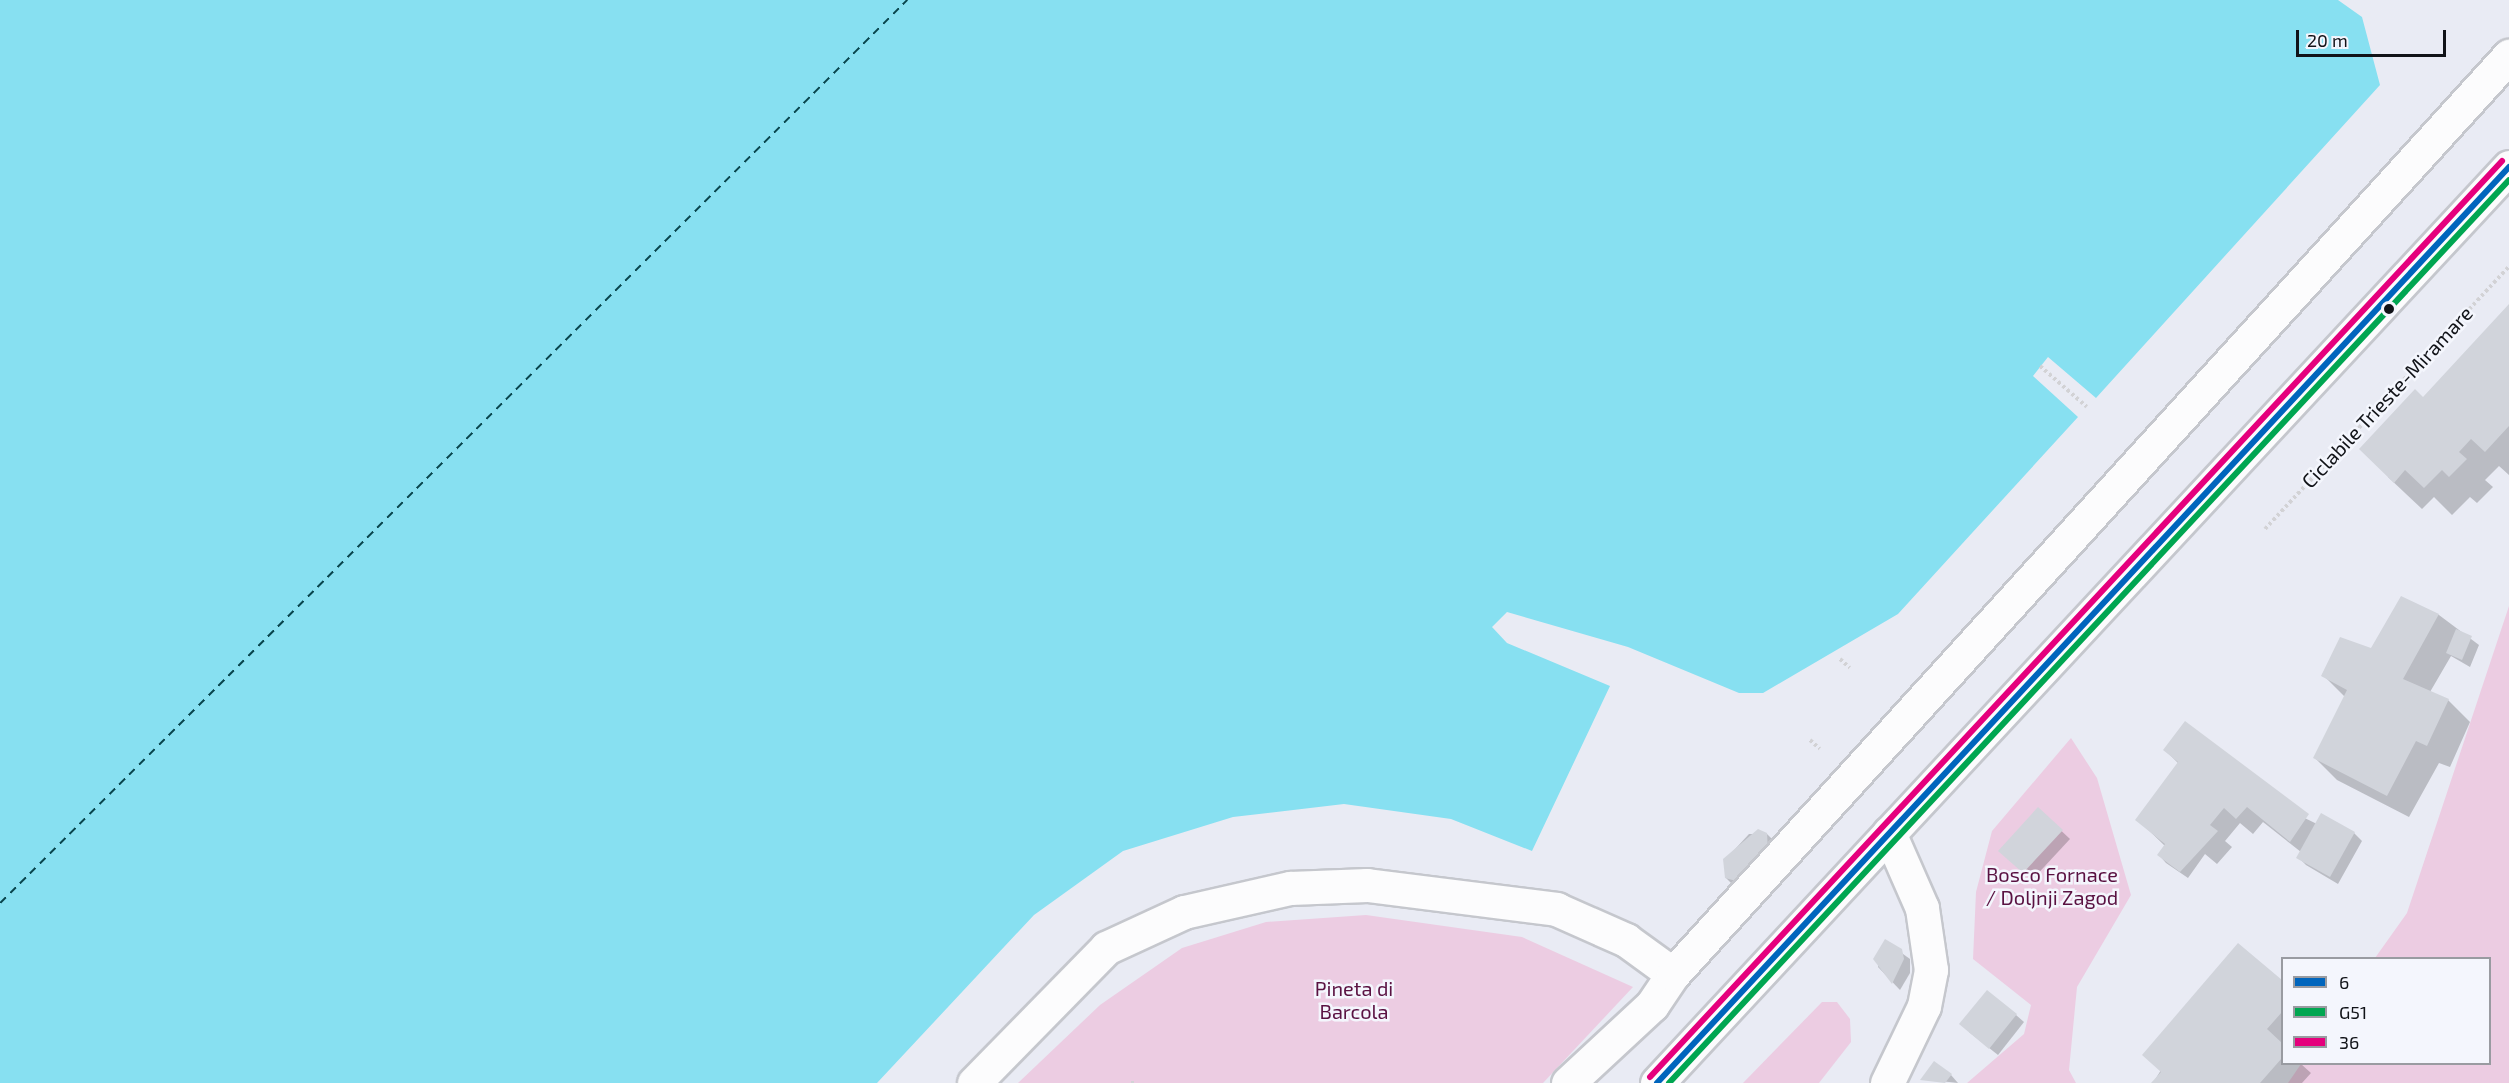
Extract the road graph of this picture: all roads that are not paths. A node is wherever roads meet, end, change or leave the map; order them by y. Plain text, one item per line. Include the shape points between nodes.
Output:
1 (2509, 56) edge
2 (2509, 167) edge
3 (1889, 833) junction
4 (1673, 974) junction
5 (974, 1083) edge
6 (1568, 1083) edge
7 (1657, 1083) edge
8 (1887, 1083) edge

1 - 4 street via 2171,440
2 - 3 street
3 - 7 street
3 - 8 street via 1922,908 1931,970 1924,1006
4 - 5 street via 1626,940 1556,909 1367,885 1290,888 1184,912 1106,948
4 - 6 street via 1652,1005

